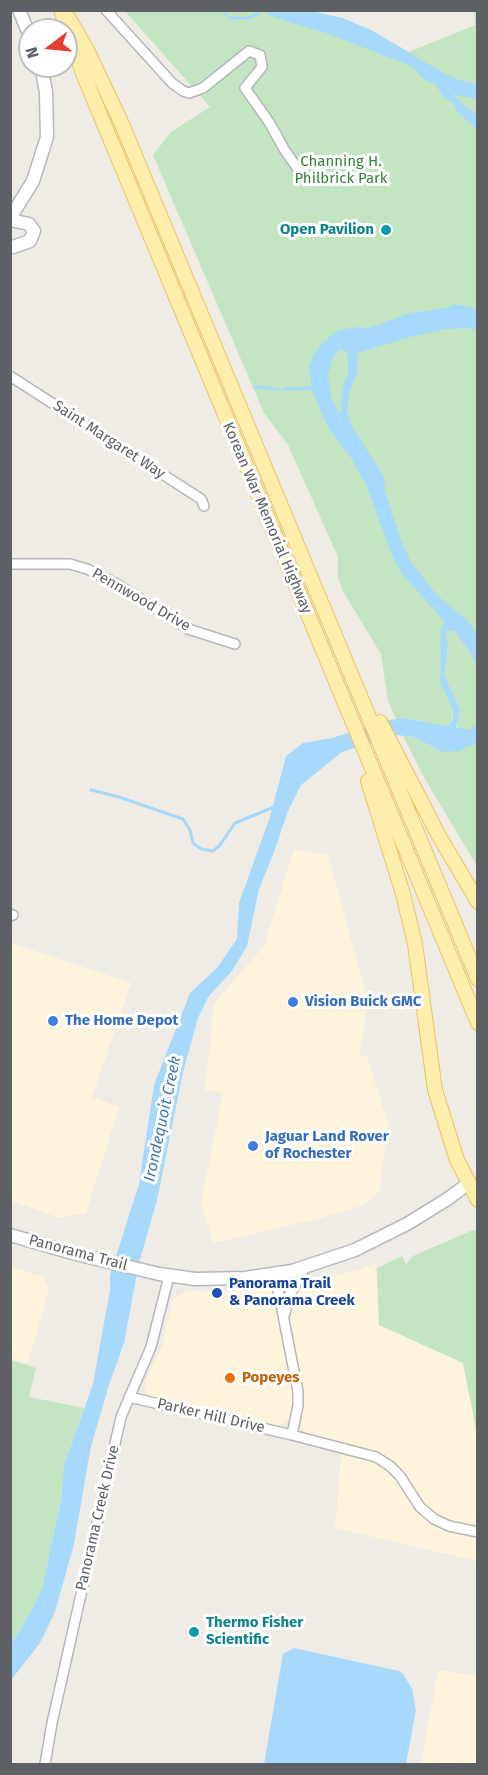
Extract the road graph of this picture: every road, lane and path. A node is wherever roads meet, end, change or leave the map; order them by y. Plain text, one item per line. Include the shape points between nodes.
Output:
1 (62, 10) edge
2 (106, 10) edge
3 (44, 78) edge
4 (302, 175) dead end
5 (10, 219) edge
6 (10, 248) edge
7 (10, 376) edge
8 (204, 506) dead end
9 (10, 564) edge
10 (235, 644) dead end
11 (393, 761) junction
12 (369, 772) junction
13 (477, 902) edge
14 (477, 979) edge
15 (477, 1023) edge
16 (473, 1179) edge
17 (477, 1200) edge
18 (10, 1235) edge
19 (306, 1266) junction
20 (275, 1274) junction
21 (169, 1276) junction
22 (284, 1320) junction
23 (129, 1397) junction
24 (292, 1436) junction
25 (477, 1532) edge
26 (45, 1764) edge

1 - 11 main road, Korean War Memorial Highway via 86,48 121,122 331,624
1 - 12 main road, Korean War Memorial Highway via 84,76 348,712
2 - 4 street via 172,83 189,93 203,88 249,51 260,55 262,67 245,88
3 - 5 main road via 46,137 33,181
5 - 6 main road via 29,224 34,231 30,241
7 - 8 street, Saint Margaret Way via 201,499
9 - 10 street, Pennwood Drive via 70,564 87,568 188,629
11 - 13 main road
11 - 14 main road
12 - 15 main road
12 - 16 main road via 415,944 435,1090 454,1151
16 - 17 main road
16 - 19 main road, Panorama Trail via 439,1205 374,1242
18 - 21 main road, Panorama Trail
19 - 20 main road, Panorama Trail
19 - 22 street via 289,1296
20 - 21 main road, Panorama Trail via 226,1279
20 - 22 street
21 - 23 street, Panorama Creek Drive via 151,1347
22 - 24 street via 298,1392
23 - 24 street, Parker Hill Drive
23 - 26 street, Panorama Creek Drive via 121,1417
24 - 25 street, Parker Hill Drive via 376,1456 400,1476 420,1508 434,1519

